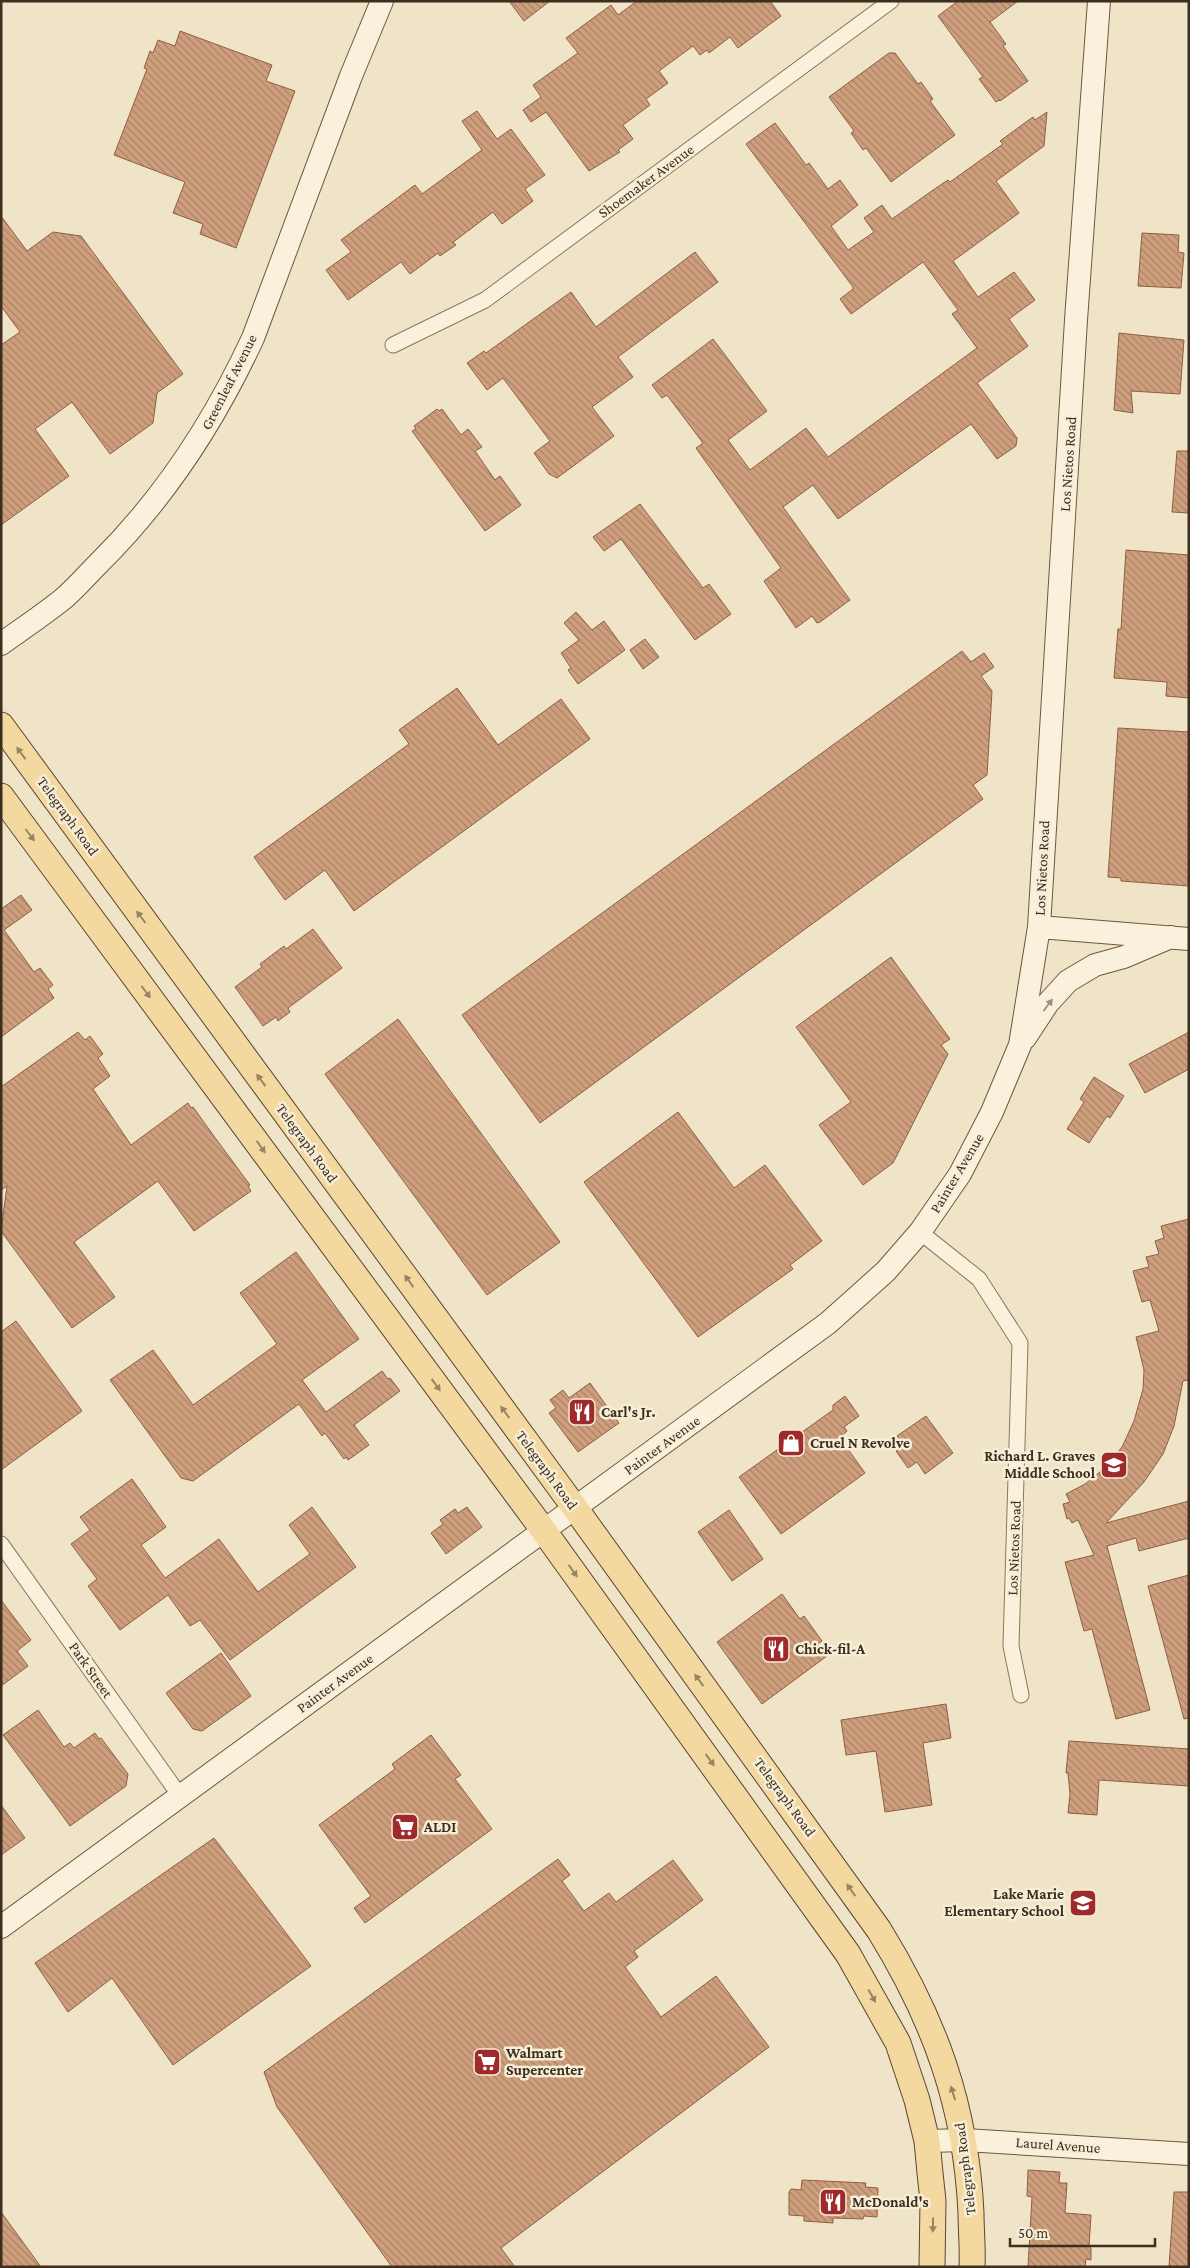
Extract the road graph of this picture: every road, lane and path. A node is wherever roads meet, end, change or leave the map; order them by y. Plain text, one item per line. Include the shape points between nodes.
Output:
1 (382, 1) edge
2 (891, 1) edge
3 (1099, 1) edge
4 (393, 345) dead end
5 (1, 644) edge
6 (1, 725) edge
7 (1, 796) edge
8 (1039, 927) junction
9 (1180, 938) edge
10 (198, 993) junction
11 (164, 1017) junction
12 (1020, 1045) junction
13 (920, 1232) junction
14 (575, 1508) junction
15 (544, 1531) junction
16 (1, 1544) edge
17 (1021, 1695) dead end
18 (682, 1720) junction
19 (728, 1720) junction
20 (180, 1796) junction
21 (1, 1927) edge
22 (879, 1930) junction
23 (848, 1954) junction
24 (965, 2140) junction
25 (927, 2141) junction
26 (1189, 2154) edge
27 (932, 2267) edge
28 (972, 2267) edge

1 - 5 main road, Greenleaf Avenue via 253,338 204,432 158,498 120,542 64,598
2 - 4 street, Shoemaker Avenue via 485,300
3 - 8 main road, Los Nietos Road
10 -> 6 main road, Telegraph Road
7 -> 11 main road
8 - 9 main road
8 - 12 main road, Painter Avenue
12 -> 9 main road via 1048,1003 1068,981 1095,965
10 - 11 main road
14 -> 10 main road, Telegraph Road
11 -> 15 main road
12 - 13 main road, Painter Avenue via 992,1112 960,1174
13 - 14 main road, Painter Avenue via 886,1271 828,1324
13 - 17 street, Los Nietos Road via 979,1279 1020,1343 1011,1646
14 - 15 main road, Painter Avenue
19 -> 14 main road, Telegraph Road
15 -> 18 main road
15 - 20 main road, Painter Avenue
16 - 20 street, Park Street
18 - 19 main road
18 -> 23 main road
22 -> 19 main road, Telegraph Road
20 - 21 main road, Painter Avenue
22 - 23 main road
24 -> 22 main road, Telegraph Road via 922,2005
23 -> 25 main road via 898,2042
24 - 25 main road, Laurel Avenue
24 - 26 main road, Laurel Avenue
24 - 28 main road, Telegraph Road
25 -> 27 main road via 933,2201

